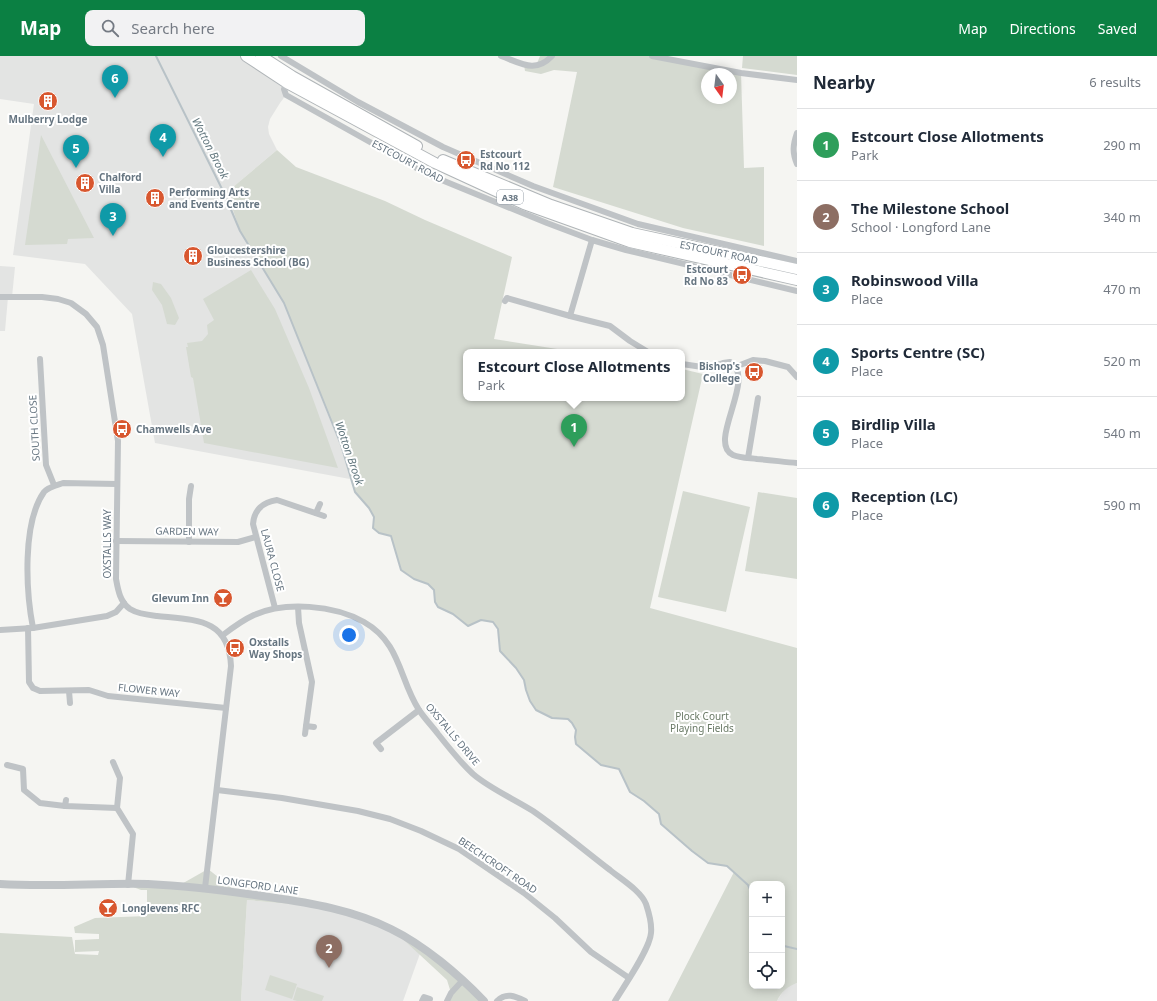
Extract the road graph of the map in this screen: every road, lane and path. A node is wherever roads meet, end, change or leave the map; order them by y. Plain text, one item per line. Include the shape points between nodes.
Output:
1 (246, 56) edge
2 (261, 56) edge
3 (281, 56) edge
4 (501, 56) edge
5 (552, 56) edge
6 (652, 56) edge
7 (669, 58) edge
8 (797, 80) edge
9 (797, 133) edge
10 (797, 164) edge
11 (533, 186) junction
12 (528, 196) junction
13 (548, 218) junction
14 (592, 240) junction
15 (628, 246) junction
16 (797, 261) edge
17 (797, 269) edge
18 (797, 280) edge
19 (797, 291) edge
20 (0, 297) edge
21 (506, 298) dead end
22 (570, 316) junction
23 (643, 349) edge
24 (40, 358) dead end
25 (685, 364) edge
26 (735, 366) junction
27 (797, 377) edge
28 (758, 398) dead end
29 (748, 458) junction
30 (797, 463) edge
31 (117, 484) junction
32 (54, 485) junction
33 (191, 486) dead end
34 (320, 504) dead end
35 (316, 513) junction
36 (324, 516) dead end
37 (256, 536) junction
38 (116, 541) junction
39 (189, 542) junction
40 (124, 603) junction
41 (298, 607) junction
42 (275, 608) junction
43 (31, 628) junction
44 (0, 630) edge
45 (223, 636) junction
46 (69, 690) junction
47 (70, 703) dead end
48 (226, 708) junction
49 (419, 710) junction
50 (306, 726) junction
51 (314, 727) dead end
52 (305, 734) dead end
53 (381, 749) dead end
54 (113, 762) dead end
55 (7, 765) dead end
56 (30, 768) dead end
57 (23, 769) junction
58 (217, 790) junction
59 (117, 808) junction
60 (0, 884) edge
61 (128, 885) junction
62 (205, 888) junction
63 (629, 978) junction
64 (463, 980) junction
65 (417, 994) dead end
66 (425, 999) edge
67 (447, 1001) edge
68 (484, 1001) edge
69 (497, 1001) edge
70 (525, 1001) edge
71 (616, 1001) edge

1 - 13 main road, ESTCOURT ROAD / A38 via 287,82 435,163 524,204
2 - 12 main road, ESTCOURT ROAD / A38 via 439,158
3 - 11 street, ESTCOURT ROAD via 358,102 443,147
4 - 5 street via 524,65 536,66 545,63
6 - 7 street
7 - 8 street via 741,73
9 - 10 street via 793,144 793,155
11 - 12 street
11 - 16 street, ESTCOURT ROAD via 638,224
12 - 17 main road, ESTCOURT ROAD / A38 via 632,233
13 - 14 street, ESTCOURT ROAD
13 - 15 main road, ESTCOURT ROAD / A38
14 - 15 street, ESTCOURT ROAD
14 - 22 street
15 - 18 main road, ESTCOURT ROAD / A38
15 - 19 street, ESTCOURT ROAD
20 - 31 street, OXSTALLS WAY via 42,297 71,303 86,314 97,327 104,345 118,441
21 - 22 street
22 - 23 street via 610,326
24 - 32 street, SOUTH CLOSE via 44,369 46,465
25 - 26 street via 709,368 727,362
26 - 27 street via 758,360 788,367
26 - 29 street via 738,374 736,396 725,445 733,455
28 - 29 street
29 - 30 street
31 - 32 street
31 - 38 street, OXSTALLS WAY
32 - 43 street, FLOWER WAY via 45,491 36,508 29,540 27,578
33 - 39 street
34 - 35 street
35 - 36 street, LAURA CLOSE
35 - 37 street, LAURA CLOSE via 277,500 270,501 256,512 253,524
37 - 39 street, GARDEN WAY via 238,542
37 - 42 street, LAURA CLOSE
38 - 39 street, GARDEN WAY
38 - 40 street, OXSTALLS WAY via 116,579
40 - 43 street via 116,612 107,616
40 - 45 street via 130,609 144,614 199,621
41 - 42 street, OXSTALLS DRIVE
41 - 49 street, OXSTALLS DRIVE via 324,608 345,614 363,621 378,632 391,648
41 - 50 street via 312,682
42 - 45 street, OXSTALLS DRIVE via 253,615
43 - 44 street
43 - 46 street, FLOWER WAY via 29,682 33,688 40,691
45 - 48 street via 229,650 231,666
46 - 47 street
46 - 48 street, FLOWER WAY via 88,690 108,696
48 - 58 street
49 - 53 street via 376,743
49 - 63 street, OXSTALLS DRIVE via 474,775 550,824 633,888 645,902 651,920 651,934 647,948
50 - 51 street
50 - 52 street
54 - 59 street via 120,778
55 - 57 street
56 - 57 street
57 - 59 street via 22,791 40,803
58 - 62 street
58 - 63 street, BEECHCROFT ROAD via 358,811 390,819 459,849 524,893 591,952
59 - 61 street via 133,834
60 - 61 street, LONGFORD LANE
61 - 62 street, LONGFORD LANE
62 - 64 street, LONGFORD LANE via 298,901 334,908 365,918 392,929 422,948
63 - 71 street, OXSTALLS DRIVE
64 - 67 street
64 - 68 street, LONGFORD LANE
65 - 66 street
69 - 70 street via 508,995

